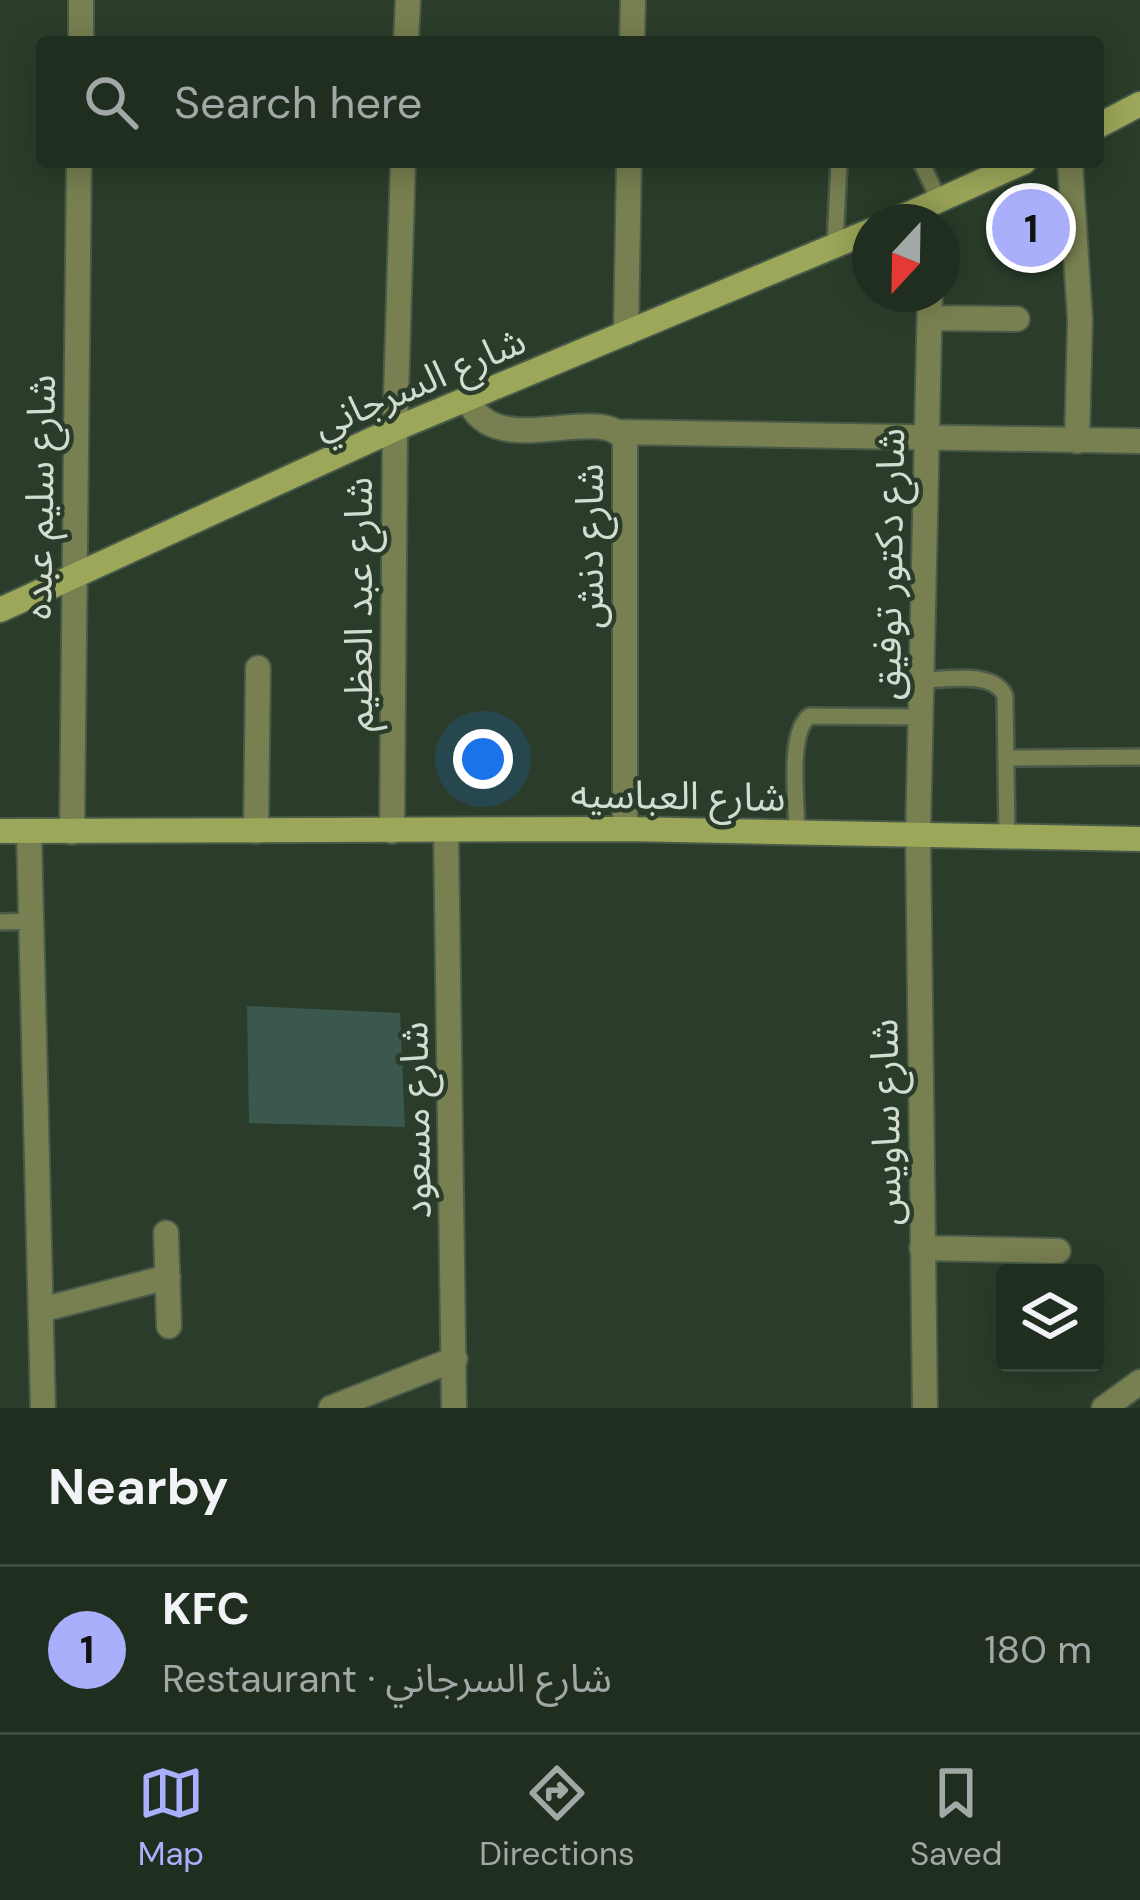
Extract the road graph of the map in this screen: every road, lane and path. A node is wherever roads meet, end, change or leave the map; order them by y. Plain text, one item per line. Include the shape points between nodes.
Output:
1 (81, 0) edge
2 (408, 0) edge
3 (633, 0) edge
4 (81, 36) edge
5 (406, 36) edge
6 (632, 36) edge
7 (1140, 104) edge
8 (1104, 123) edge
9 (79, 168) edge
10 (403, 168) edge
11 (629, 168) edge
12 (839, 168) edge
13 (924, 168) edge
14 (1011, 168) edge
15 (1070, 168) edge
16 (939, 200) junction
17 (931, 204) edge
18 (852, 239) edge
19 (835, 246) junction
20 (960, 310) edge
21 (930, 312) edge
22 (1017, 319) dead end
23 (626, 333) junction
24 (468, 399) junction
25 (395, 429) junction
26 (620, 432) junction
27 (927, 440) junction
28 (1077, 440) junction
29 (1140, 441) edge
30 (74, 575) junction
31 (0, 610) edge
32 (258, 668) dead end
33 (922, 680) junction
34 (921, 717) junction
35 (1140, 757) edge
36 (1006, 758) junction
37 (625, 830) junction
38 (0, 831) edge
39 (256, 831) junction
40 (392, 831) junction
41 (446, 831) junction
42 (29, 832) junction
43 (72, 832) junction
44 (797, 833) junction
45 (918, 835) junction
46 (1007, 836) junction
47 (1140, 839) edge
48 (32, 921) junction
49 (0, 922) edge
50 (166, 1233) dead end
51 (922, 1248) junction
52 (1058, 1251) dead end
53 (168, 1276) junction
54 (41, 1310) junction
55 (170, 1325) dead end
56 (455, 1359) junction
57 (1140, 1382) edge
58 (43, 1408) edge
59 (331, 1408) edge
60 (454, 1408) edge
61 (925, 1408) edge
62 (1104, 1408) edge

1 - 4 street
2 - 5 street
3 - 6 street
7 - 8 main road
9 - 30 street, شارع سليم عبده
10 - 25 street, شارع عبد العظيم
11 - 23 street
12 - 19 lane
13 - 16 lane
14 - 16 main road
15 - 28 street
16 - 17 main road
18 - 19 main road, شارع السرجاني
19 - 23 main road, شارع السرجاني
20 - 22 street
21 - 27 street, شارع دكتور توفيق
23 - 24 main road, شارع السرجاني
24 - 25 main road, شارع السرجاني
24 - 26 street, شارع دنش via 500,429
25 - 30 main road, شارع السرجاني
25 - 40 street, شارع عبد العظيم
26 - 27 street
26 - 37 street, شارع دنش
27 - 28 street
27 - 33 street, شارع دكتور توفيق
28 - 29 street
30 - 31 main road, شارع السرجاني
30 - 43 street, شارع سليم عبده
32 - 39 street
33 - 34 street, شارع دكتور توفيق
33 - 36 lane via 991,680 1001,687
34 - 44 lane via 802,720
34 - 45 street, شارع دكتور توفيق
35 - 36 lane
36 - 46 lane
37 - 41 main road, شارع العباسيه
37 - 44 main road, شارع العباسيه
38 - 42 main road, شارع العباسيه
39 - 40 main road, شارع العباسيه
39 - 43 main road, شارع العباسيه
40 - 41 main road, شارع العباسيه
41 - 56 street, شارع مسعود
42 - 43 main road, شارع العباسيه
42 - 48 street
44 - 45 main road, شارع العباسيه
45 - 46 main road, شارع العباسيه
45 - 51 street, شارع ساويس
46 - 47 main road, شارع العباسيه
48 - 49 lane
48 - 54 street
50 - 53 street
51 - 52 street
51 - 61 street, شارع ساويس
53 - 54 street
53 - 55 street
54 - 58 street
56 - 59 street
56 - 60 street, شارع مسعود
57 - 62 street

